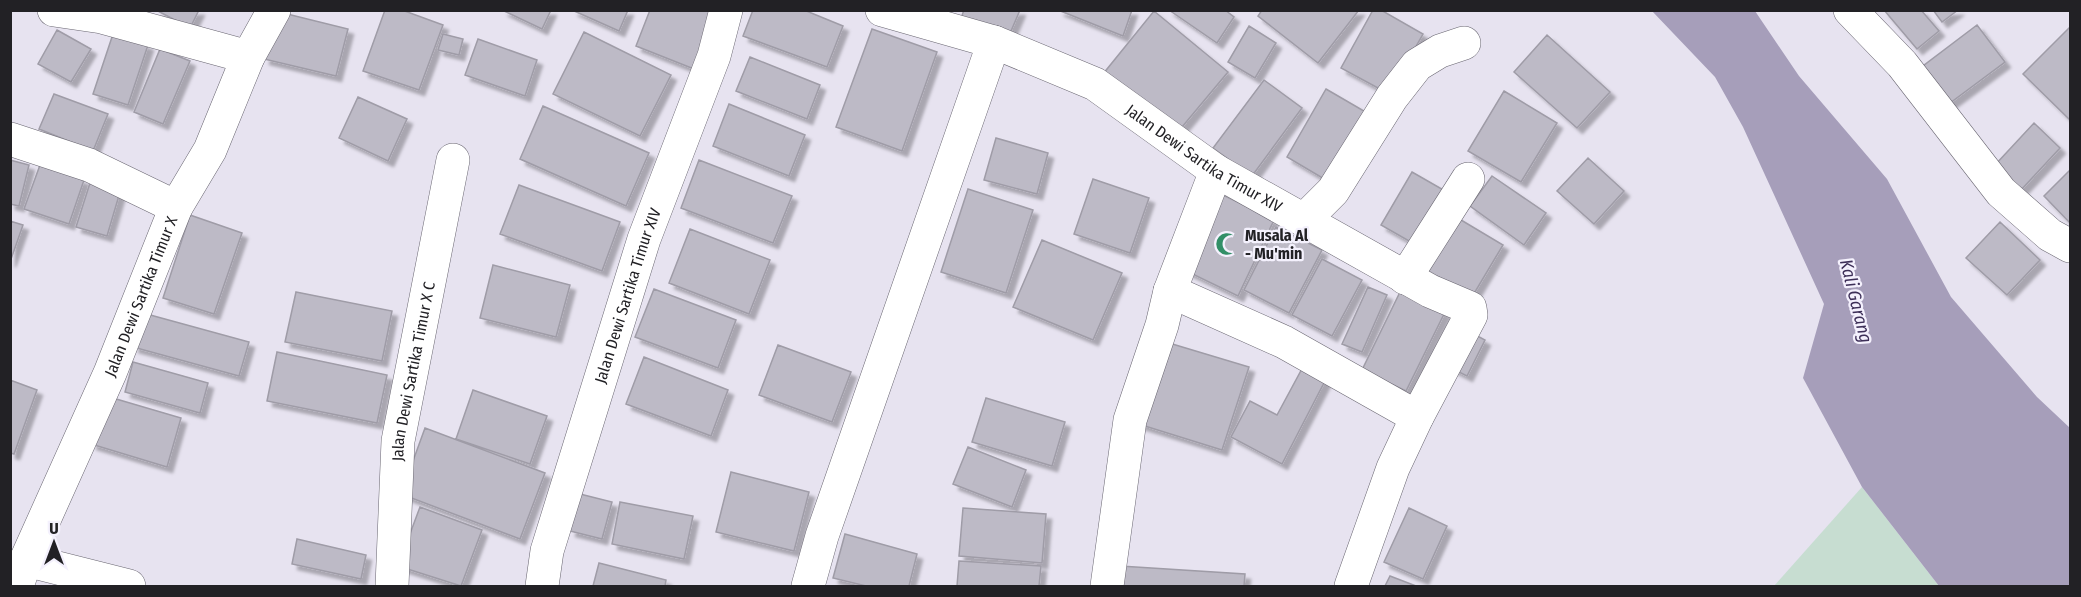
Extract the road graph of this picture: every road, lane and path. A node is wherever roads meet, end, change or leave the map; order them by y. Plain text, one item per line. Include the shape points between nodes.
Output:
1 (54, 10) edge
2 (274, 10) edge
3 (726, 10) edge
4 (882, 10) edge
5 (1850, 10) edge
6 (993, 42) junction
7 (1464, 43) dead end
8 (248, 57) junction
9 (10, 139) edge
10 (453, 160) dead end
11 (1216, 171) junction
12 (1468, 179) dead end
13 (176, 207) junction
14 (1304, 220) junction
15 (2070, 246) edge
16 (1406, 278) junction
17 (1170, 291) junction
18 (1417, 417) junction
19 (21, 573) edge
20 (129, 586) edge
21 (392, 586) edge
22 (542, 586) edge
23 (808, 586) edge
24 (1107, 586) edge
25 (1350, 586) edge

1 - 8 street via 102,17
2 - 8 street, Jalan Dewi Sartika Timur X
3 - 22 street, Jalan Dewi Sartika Timur XIV via 714,56 644,239 547,552
4 - 6 street, Jalan Dewi Sartika Timur XIV
5 - 15 street via 1902,64 2001,192 2050,236
6 - 11 street, Jalan Dewi Sartika Timur XIV via 1095,84
6 - 23 street
7 - 14 street via 1417,65 1392,97 1333,191
8 - 13 street, Jalan Dewi Sartika Timur X via 210,150
9 - 13 street via 89,165
10 - 21 street, Jalan Dewi Sartika Timur X C via 398,441
11 - 14 street, Jalan Dewi Sartika Timur XIV
11 - 17 street
12 - 16 street
13 - 19 street, Jalan Dewi Sartika Timur X via 110,373
14 - 16 street, Jalan Dewi Sartika Timur XIV
16 - 18 street, Jalan Dewi Sartika Timur XIV via 1470,308 1471,315
17 - 18 street via 1284,342
17 - 24 street via 1130,420
18 - 25 street via 1393,468
19 - 20 street

